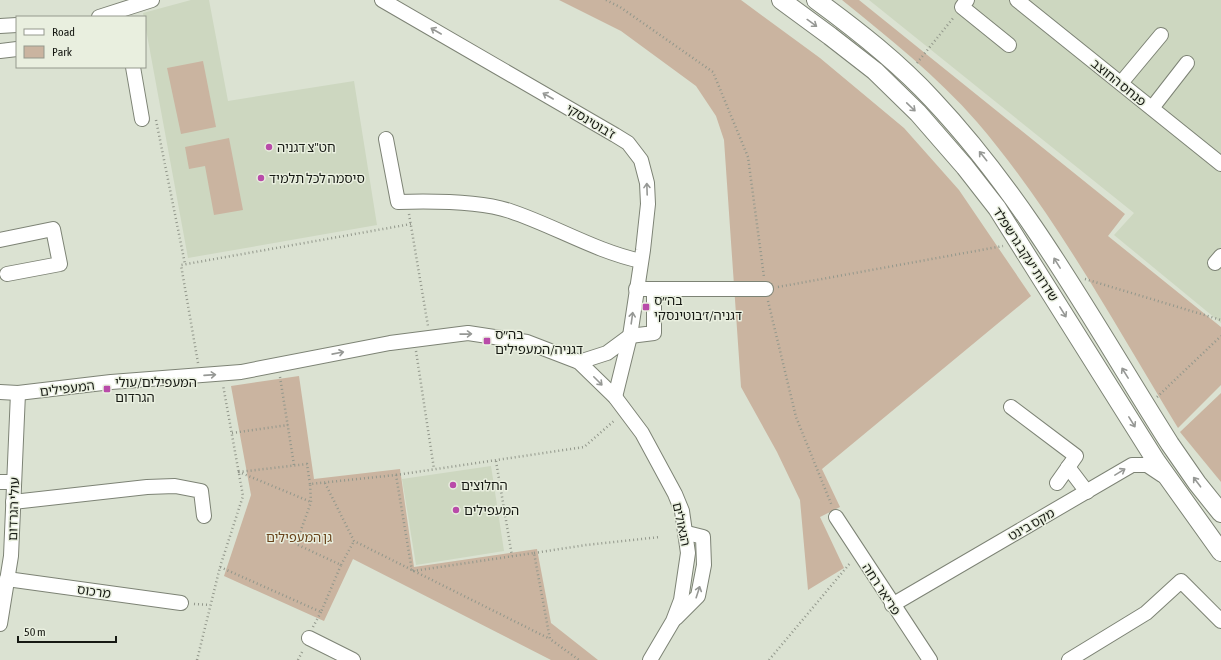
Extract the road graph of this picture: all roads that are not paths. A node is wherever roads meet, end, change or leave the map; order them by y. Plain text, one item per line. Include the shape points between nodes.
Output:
1 (152, 0) edge
2 (382, 0) edge
3 (781, 0) edge
4 (816, 0) edge
5 (1017, 0) edge
6 (964, 4) edge
7 (124, 13) edge
8 (105, 16) edge
9 (16, 25) edge
10 (0, 26) edge
11 (1161, 35) dead end
12 (1009, 45) dead end
13 (16, 48) edge
14 (0, 51) edge
15 (1187, 63) dead end
16 (134, 68) edge
17 (1121, 83) junction
18 (1152, 108) junction
19 (148, 116) road end
20 (386, 139) dead end
21 (1221, 164) edge
22 (0, 240) edge
23 (641, 261) junction
24 (7, 274) dead end
25 (636, 289) junction
26 (654, 289) junction
27 (766, 289) road end
28 (630, 336) junction
29 (579, 362) junction
30 (0, 392) edge
31 (18, 393) junction
32 (615, 397) junction
33 (1011, 407) dead end
34 (1068, 467) junction
35 (1170, 481) junction
36 (7, 482) edge
37 (1057, 483) dead end
38 (1087, 492) junction
39 (13, 502) junction
40 (1221, 513) edge
41 (204, 516) dead end
42 (836, 517) road end
43 (1221, 552) edge
44 (5, 555) edge
45 (7, 579) junction
46 (181, 603) dead end
47 (892, 605) junction
48 (1221, 621) edge
49 (0, 624) edge
50 (309, 638) dead end
51 (353, 660) edge
52 (650, 660) edge
53 (930, 660) edge
54 (1069, 660) edge

1 - 7 street
23 -> 2 street, ז'בוטינסקי via 648,204 647,183 641,160 628,144
3 -> 35 main road, שדרות יעקב גרשפלד via 875,71 918,113 965,167 1020,243
40 -> 4 main road, שדרות יעקב גרשפלד via 1197,483 1146,407 1014,196 981,154 933,99 888,56
5 - 17 street, פנחס החוצב
6 - 12 street
7 - 8 street
9 - 10 street
11 - 17 street
13 - 14 street
15 - 18 street
16 - 19 street
17 - 18 street, פנחס החוצב
18 - 21 street, פנחס החוצב
20 - 23 street via 398,202 481,205 509,211 558,229 616,256
22 - 24 street via 53,229 60,264
23 - 25 street, ז'בוטינסקי
25 - 26 street
28 -> 25 street, ז'בוטינסקי
26 - 27 street
26 - 28 street via 654,333
28 - 29 street via 607,353
28 - 32 street, ז'בוטינסקי
31 -> 29 street, המעפילים via 112,382 221,374 390,343 468,333 527,342
29 -> 32 street, המעפילים
30 - 31 street, המעפילים
31 - 36 street, עולי הגרדום
32 - 52 street, הגאולים via 642,433 676,494 687,533 688,553 681,600 673,621
33 - 34 street via 1076,456
34 - 37 street
34 - 38 street
38 -> 35 street, מקס בינט via 1132,465 1147,464
35 - 43 main road, שדרות יעקב גרשפלד
36 - 39 street, עולי הגרדום
38 - 47 street, מקס בינט
39 - 41 street via 175,486 201,491
39 - 44 street, עולי הגרדום
42 - 47 street, פריאר רחה
44 - 45 street, עולי הגרדום
45 - 46 street, מרכוס
45 - 49 street, עולי הגרדום
47 - 53 street, פריאר רחה
48 - 54 street via 1180,581 1146,613
50 - 51 street

